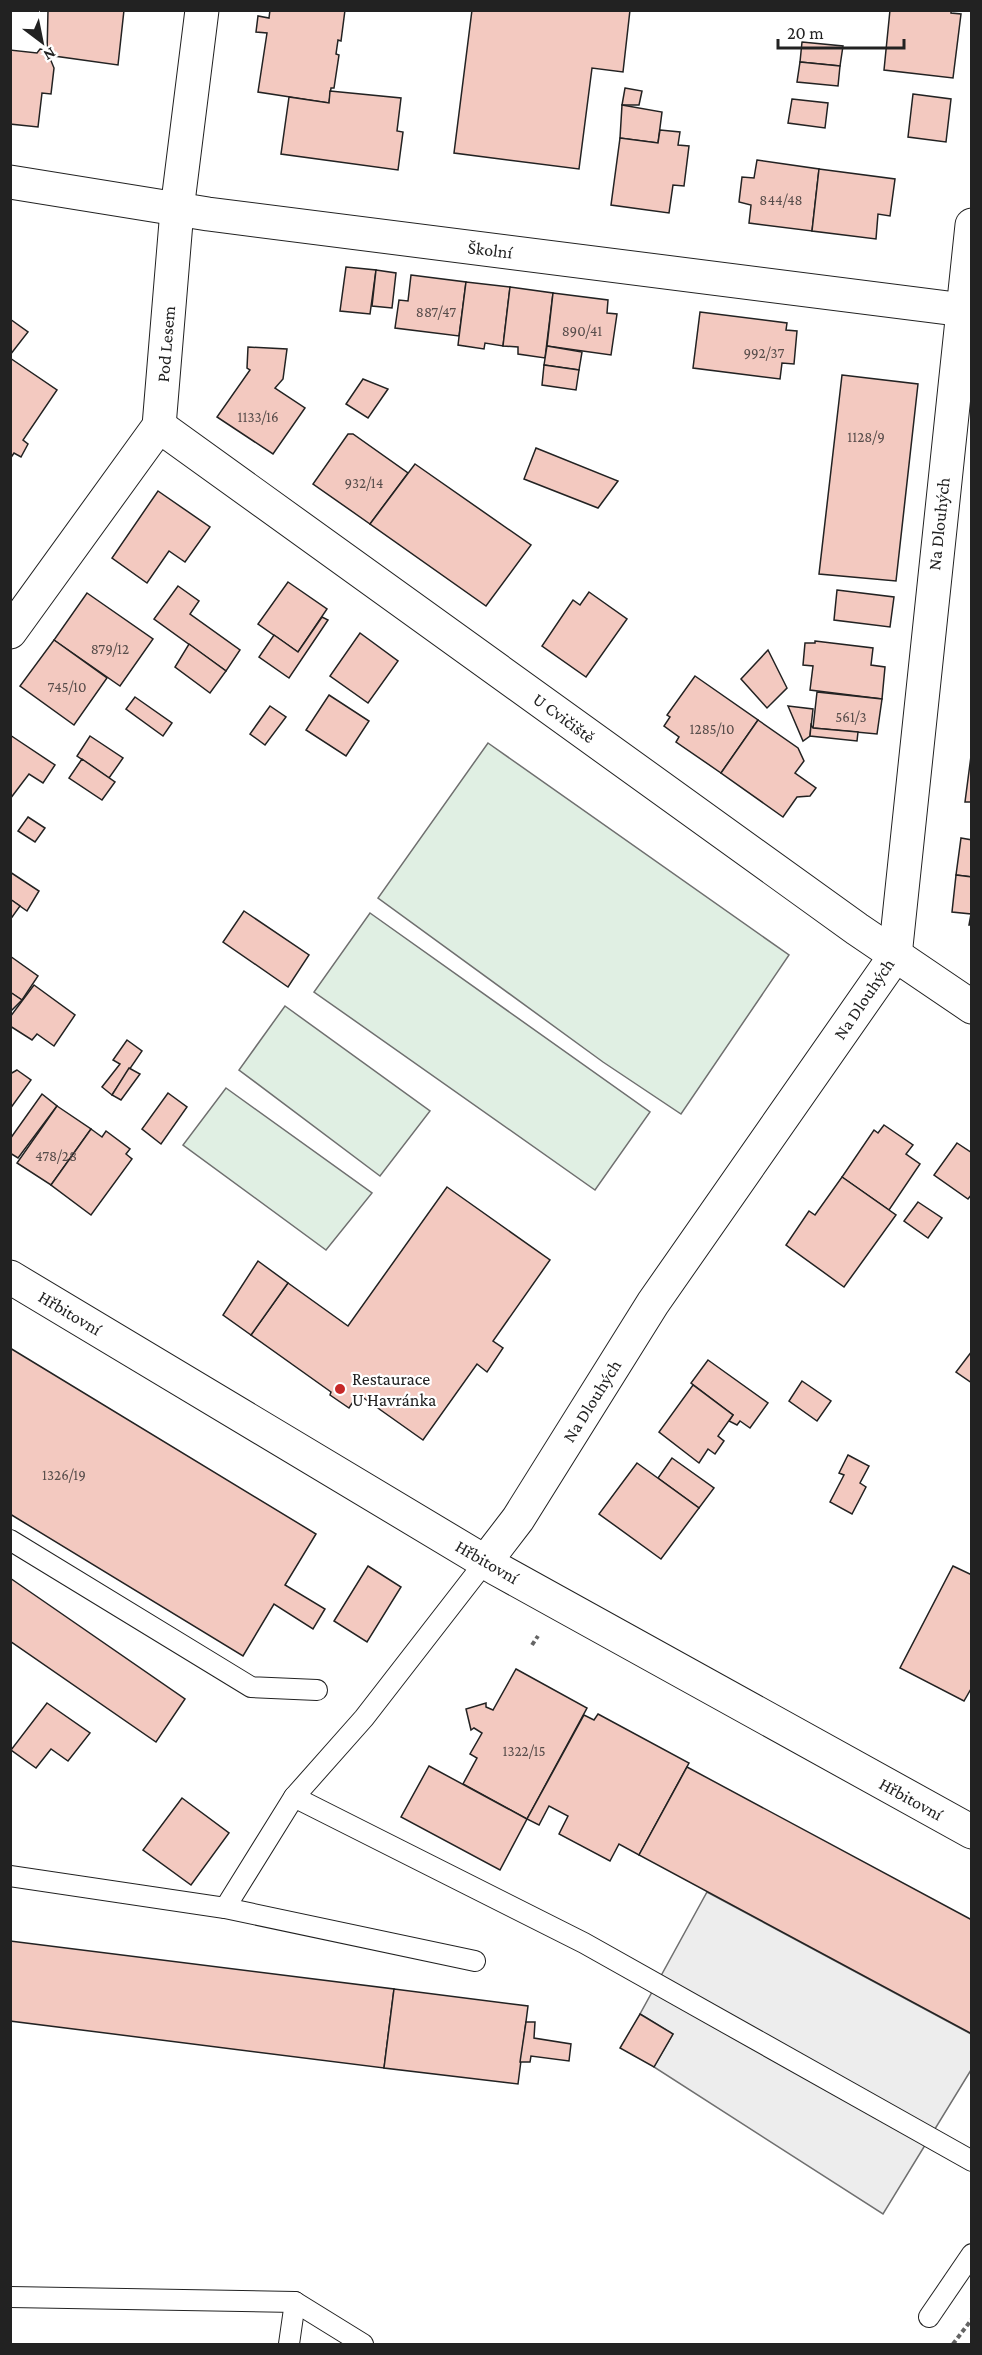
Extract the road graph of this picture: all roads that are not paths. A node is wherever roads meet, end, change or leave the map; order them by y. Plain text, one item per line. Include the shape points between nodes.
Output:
1 (202, 10) edge
2 (10, 182) edge
3 (177, 210) junction
4 (972, 225) edge
5 (967, 310) edge
6 (159, 426) junction
7 (10, 632) edge
8 (895, 956) junction
9 (972, 1007) edge
10 (10, 1277) edge
11 (10, 1540) edge
12 (485, 1562) junction
13 (317, 1690) dead end
14 (294, 1797) junction
15 (972, 1832) edge
16 (10, 1876) edge
17 (225, 1908) junction
18 (474, 1961) dead end
19 (972, 2160) edge
20 (972, 2254) edge
21 (10, 2297) edge
22 (295, 2302) junction
23 (929, 2317) dead end
24 (289, 2344) edge
25 (363, 2344) edge

1 - 3 street, Pod Lesem
2 - 3 street, Školní
3 - 5 street, Školní
3 - 6 street, Pod Lesem
4 - 5 street, Na Dlouhých
5 - 8 street, Na Dlouhých
6 - 7 street
6 - 8 street, U Cvičiště
8 - 9 street, U Cvičiště
8 - 12 street, Na Dlouhých via 653,1303 518,1519
10 - 12 street, Hřbitovní
11 - 13 lane via 251,1687
12 - 14 lane via 364,1718
12 - 15 street, Hřbitovní
14 - 17 lane
14 - 19 lane via 584,1943
16 - 17 lane
17 - 18 lane
20 - 23 lane
21 - 22 lane
22 - 24 lane
22 - 25 lane

